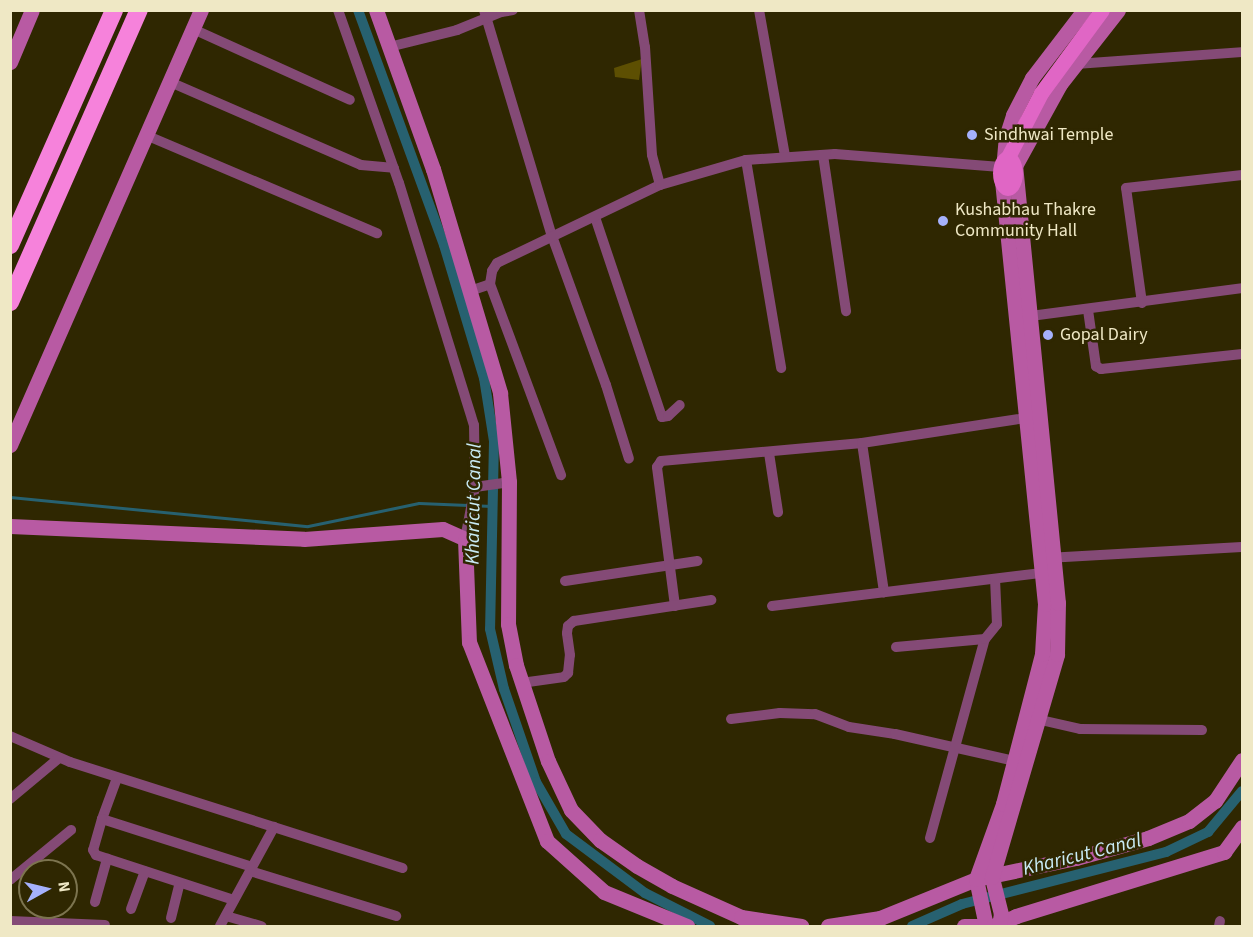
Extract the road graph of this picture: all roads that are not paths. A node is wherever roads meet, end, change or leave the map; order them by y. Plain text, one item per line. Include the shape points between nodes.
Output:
1 (32, 10) edge
2 (114, 10) edge
3 (139, 10) edge
4 (201, 10) edge
5 (338, 10) edge
6 (376, 10) edge
7 (513, 10) edge
8 (639, 10) edge
9 (759, 10) edge
10 (1084, 10) edge
11 (1102, 10) edge
12 (1118, 10) edge
13 (485, 15) edge
14 (193, 29) junction
15 (389, 47) junction
16 (1242, 52) edge
17 (10, 62) edge
18 (1076, 64) junction
19 (170, 82) junction
20 (350, 100) dead end
21 (148, 136) junction
22 (823, 155) junction
23 (784, 156) junction
24 (746, 160) junction
25 (1006, 163) junction
26 (394, 168) junction
27 (1242, 175) edge
28 (660, 185) junction
29 (595, 217) junction
30 (377, 233) dead end
31 (552, 236) junction
32 (10, 245) edge
33 (490, 284) junction
34 (1242, 288) edge
35 (470, 291) junction
36 (10, 302) edge
37 (1142, 303) junction
38 (1088, 310) junction
39 (846, 311) dead end
40 (1023, 317) junction
41 (1242, 354) edge
42 (781, 368) dead end
43 (680, 405) dead end
44 (1033, 416) junction
45 (862, 443) junction
46 (10, 445) edge
47 (770, 453) junction
48 (629, 459) dead end
49 (561, 476) dead end
50 (509, 482) junction
51 (475, 487) junction
52 (778, 512) dead end
53 (10, 526) edge
54 (465, 539) junction
55 (1242, 547) edge
56 (698, 561) dead end
57 (1046, 563) junction
58 (669, 565) junction
59 (995, 579) junction
60 (565, 581) dead end
61 (884, 592) junction
62 (711, 600) dead end
63 (675, 606) junction
64 (772, 606) dead end
65 (985, 639) junction
66 (896, 647) dead end
67 (521, 683) junction
68 (1033, 718) junction
69 (732, 719) dead end
70 (1202, 730) dead end
71 (10, 736) edge
72 (955, 747) junction
73 (59, 758) junction
74 (1242, 760) edge
75 (1015, 761) junction
76 (117, 778) junction
77 (10, 799) edge
78 (102, 819) junction
79 (274, 827) junction
80 (1242, 827) edge
81 (71, 830) dead end
82 (930, 838) dead end
83 (107, 859) junction
84 (402, 868) dead end
85 (251, 869) junction
86 (145, 871) junction
87 (11, 878) edge
88 (985, 881) junction
89 (180, 882) junction
90 (234, 900) junction
91 (95, 902) dead end
92 (131, 909) dead end
93 (226, 915) junction
94 (396, 916) dead end
95 (171, 918) dead end
96 (10, 921) edge
97 (992, 924) edge
98 (105, 925) dead end
99 (220, 927) edge
100 (262, 927) edge
101 (687, 927) edge
102 (801, 927) edge
103 (828, 927) edge
104 (964, 927) edge

1 - 17 street
2 - 32 highway
3 - 36 highway
4 - 14 street
5 - 26 street
6 - 15 street
7 - 13 street
8 - 28 street via 652,155
9 - 23 street
10 - 25 street via 1032,78 1013,115 1006,137
11 - 25 main road via 1026,118
12 - 18 street
13 - 15 street via 457,30
13 - 31 street
14 - 19 street
14 - 20 street
15 - 35 street via 433,170
16 - 18 street
18 - 25 street
19 - 21 street
19 - 26 street via 360,165
21 - 30 street
21 - 46 street
22 - 23 street
22 - 25 street
22 - 39 street
23 - 24 street
24 - 28 street
24 - 42 street
25 - 40 street
26 - 51 street via 474,424
27 - 37 street via 1126,188
28 - 29 street
29 - 31 street
29 - 43 street via 662,417
31 - 33 street via 497,263
31 - 48 street
33 - 35 street
33 - 49 street
34 - 37 street
35 - 50 street via 500,393
37 - 38 street
38 - 40 street
38 - 41 street via 1096,366 1101,369
40 - 44 street
44 - 45 street
44 - 57 street
45 - 47 street
45 - 61 street
47 - 52 street
47 - 58 street via 657,463
50 - 51 street
50 - 67 street via 508,624
51 - 54 street
53 - 54 street via 304,539 443,529
54 - 101 street via 469,642 547,841 604,892
55 - 57 street
56 - 58 street
57 - 59 street
57 - 68 street via 1058,603 1057,654
58 - 60 street
58 - 63 street
59 - 61 street
59 - 65 street via 997,624
61 - 64 street
62 - 63 street
63 - 67 street via 574,621 567,633 568,673
65 - 66 street
65 - 72 street
67 - 102 street via 548,761 571,810 600,840 663,881 721,909 741,917
68 - 70 street via 1080,729
68 - 75 street
68 - 88 street
69 - 72 street via 780,713 815,714 849,727
71 - 73 street
72 - 75 street
72 - 82 street
73 - 76 street
73 - 77 street
74 - 88 street via 1215,801 1189,821 1148,838
75 - 88 street
76 - 78 street
76 - 79 street
78 - 83 street via 93,853
78 - 85 street
79 - 84 street
79 - 85 street
80 - 97 street via 1224,852
81 - 87 street
83 - 86 street
83 - 91 street
85 - 90 street
85 - 94 street
86 - 89 street
86 - 92 street
88 - 97 street
88 - 103 street via 880,918
89 - 90 street
89 - 95 street
90 - 93 street
93 - 99 street
93 - 100 street
96 - 98 street
97 - 104 street

